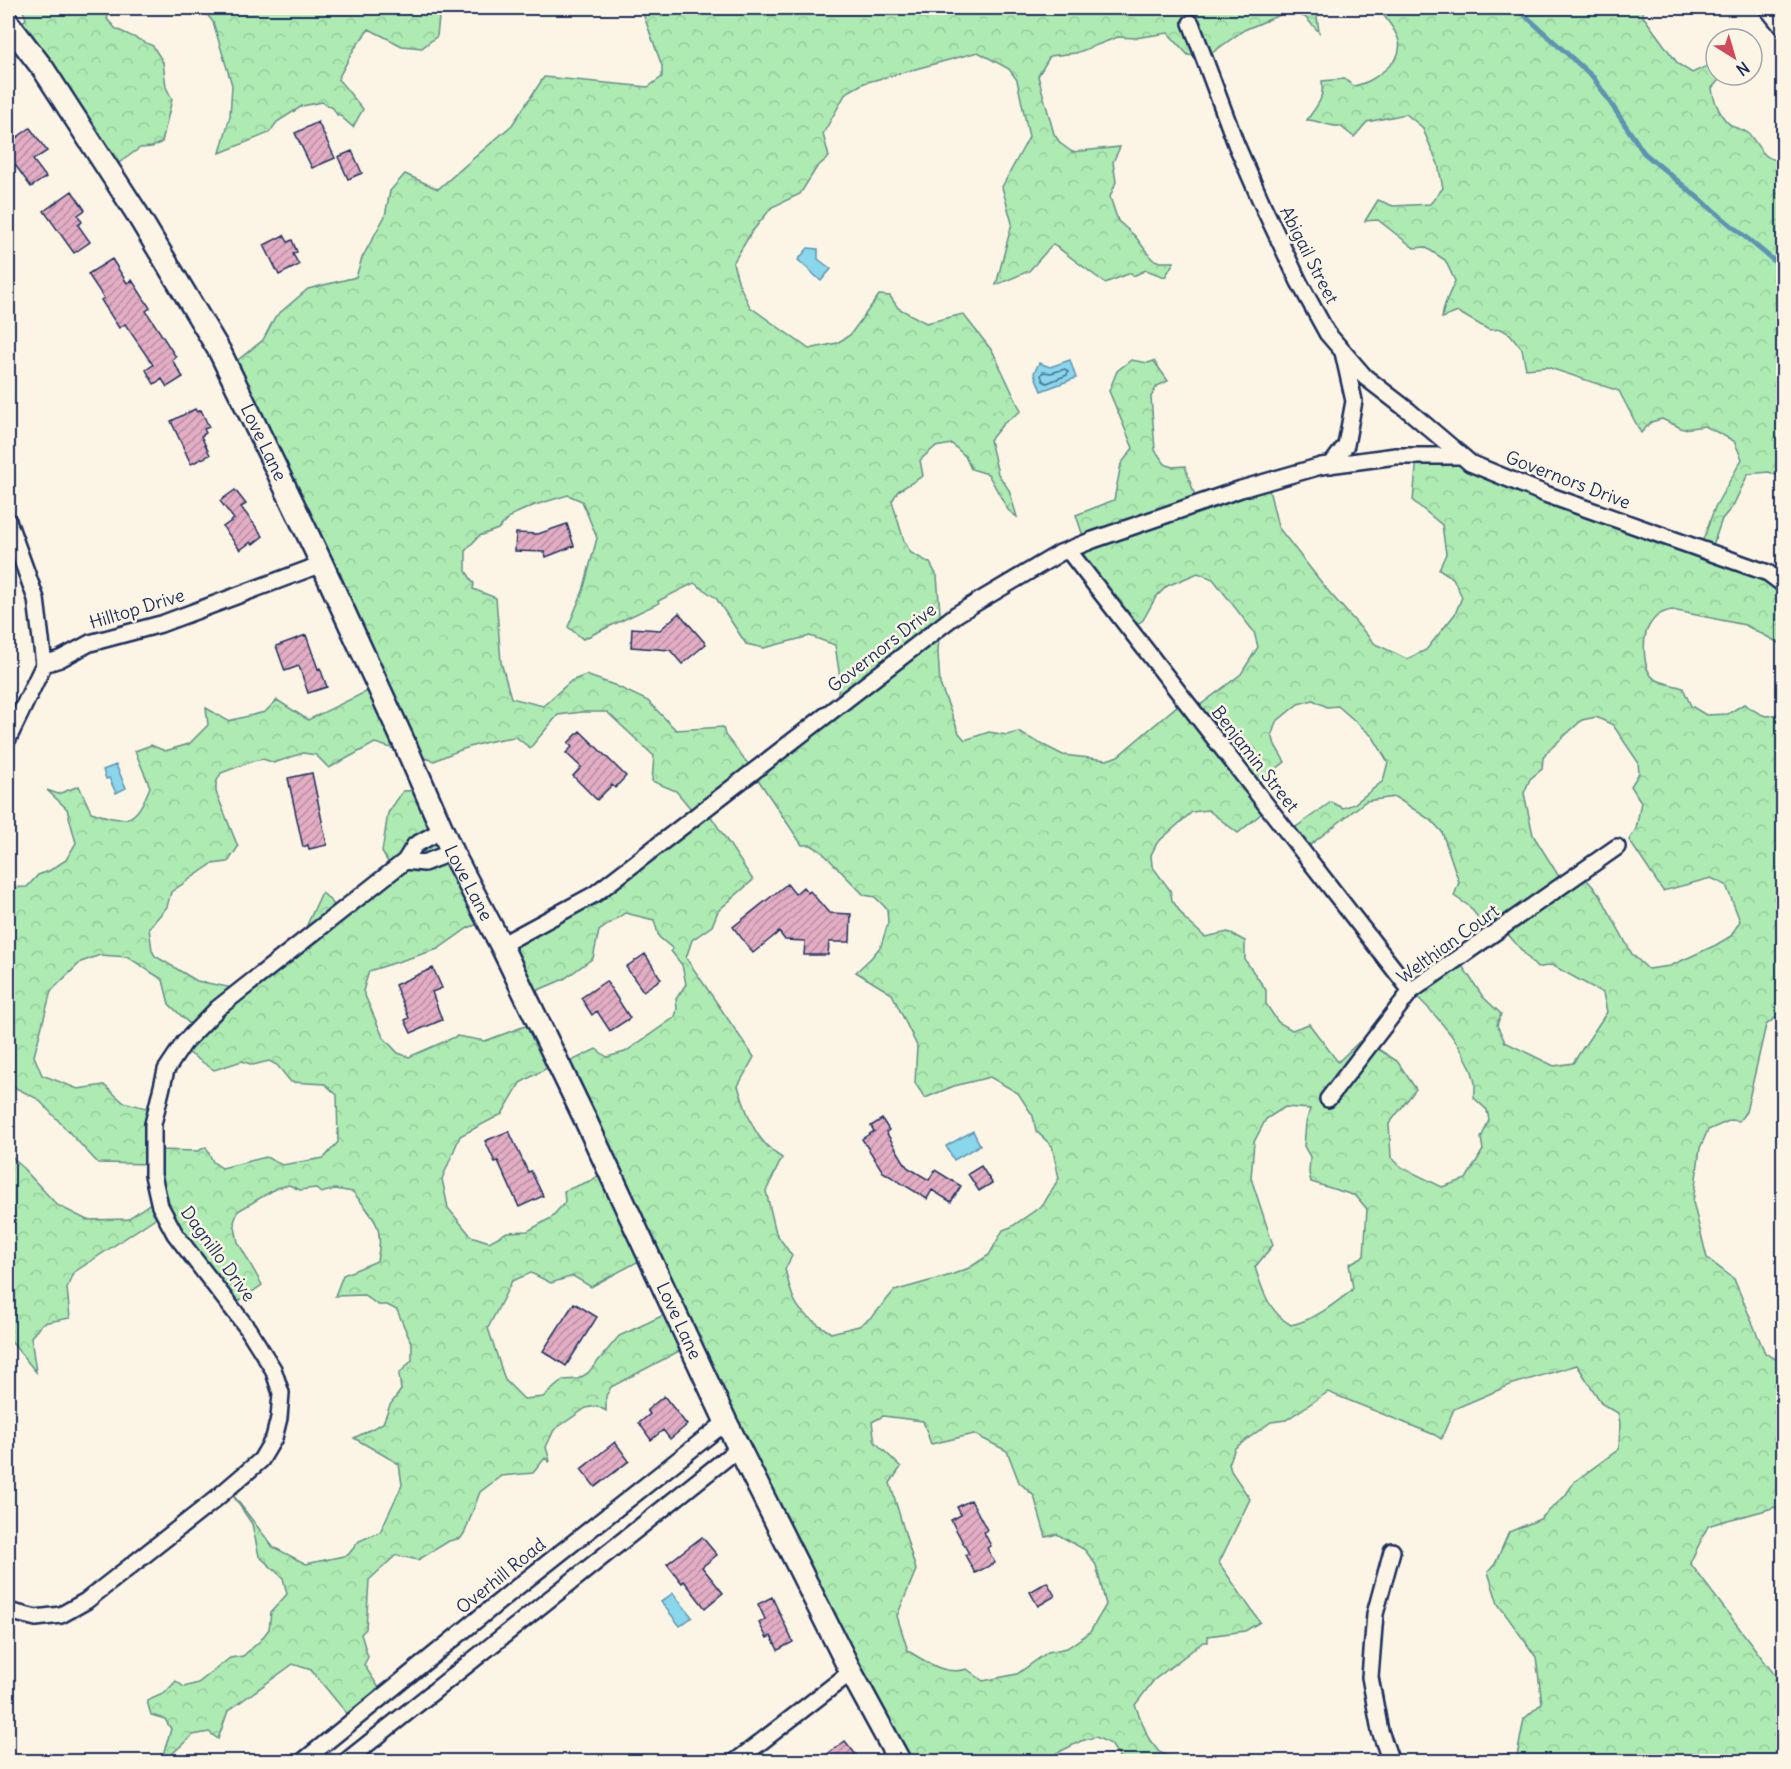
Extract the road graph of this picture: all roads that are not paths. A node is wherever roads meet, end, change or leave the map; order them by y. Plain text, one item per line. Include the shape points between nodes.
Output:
1 (1767, 8) edge
2 (8, 23) edge
3 (1191, 23) dead end
4 (1784, 29) edge
5 (1342, 351) junction
6 (1462, 456) junction
7 (1331, 465) junction
8 (8, 521) edge
9 (1068, 550) junction
10 (322, 564) junction
11 (1784, 585) edge
12 (44, 664) junction
13 (8, 739) edge
14 (442, 830) junction
15 (1617, 847) dead end
16 (452, 852) junction
17 (405, 861) junction
18 (501, 945) junction
19 (1411, 992) junction
20 (1328, 1099) dead end
21 (726, 1422) junction
22 (739, 1448) junction
23 (1392, 1551) dead end
24 (8, 1611) edge
25 (851, 1672) junction
26 (302, 1761) edge
27 (345, 1761) edge
28 (735, 1761) edge
29 (900, 1761) edge
30 (1391, 1761) edge

1 - 4 street
2 - 10 street, Love Lane via 44,70 136,212 220,352
3 - 5 street, Abigail Street via 1264,208 1299,282 1327,333
5 - 6 street, Abigail Street via 1365,377
5 - 7 street via 1354,401 1346,445
6 - 7 street, Governors Drive via 1396,456
6 - 11 street, Governors Drive via 1548,495 1768,573
7 - 9 street, Governors Drive via 1241,489
8 - 12 street via 36,599
9 - 18 street, Governors Drive via 957,614 595,894
9 - 19 street, Benjamin Street
10 - 12 street, Hilltop Drive via 161,624 90,643
10 - 14 street, Love Lane
12 - 13 street
14 - 16 street, Love Lane
14 - 17 street, Dagnillo Drive via 415,845
15 - 19 street, Welthian Court
16 - 17 street via 424,863
16 - 18 street, Love Lane
17 - 24 street, Dagnillo Drive via 218,1008 184,1043 166,1070 153,1124 153,1175 160,1206 175,1234 248,1329 273,1369 281,1393 274,1438 261,1460 86,1601 61,1615 36,1618
18 - 21 street, Love Lane
19 - 20 street, Welthian Court
21 - 22 street, Love Lane
21 - 26 street, Overhill Road
22 - 25 street, Love Lane
22 - 27 street
23 - 30 street via 1376,1614 1370,1677 1380,1731
25 - 28 street
25 - 29 street, Love Lane

